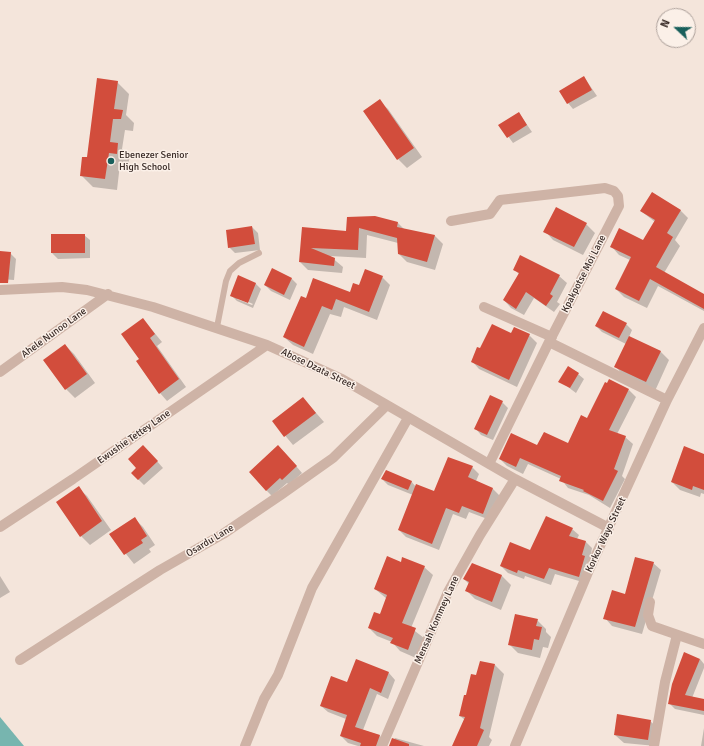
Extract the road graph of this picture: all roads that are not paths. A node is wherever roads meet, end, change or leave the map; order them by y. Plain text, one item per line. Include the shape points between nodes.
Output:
1 (451, 222) dead end
2 (259, 254) dead end
3 (0, 290) edge
4 (108, 294) junction
5 (484, 307) dead end
6 (217, 328) junction
7 (704, 328) edge
8 (550, 340) junction
9 (267, 345) junction
10 (0, 372) edge
11 (667, 400) junction
12 (387, 405) junction
13 (408, 418) junction
14 (489, 464) junction
15 (515, 479) junction
16 (0, 527) edge
17 (609, 528) junction
18 (650, 602) dead end
19 (677, 634) junction
20 (704, 644) edge
21 (20, 660) dead end
22 (245, 746) edge
23 (382, 746) edge
24 (515, 746) edge
25 (654, 746) edge

1 - 8 street, Kpakpotse Moi Lane via 490,214 500,200 605,188 618,196 619,206
2 - 6 lane via 239,263 230,271
3 - 4 street, Abose Dzata Street via 62,288
4 - 6 street, Abose Dzata Street
4 - 10 street, Ahele Nunoo Lane
5 - 8 street
6 - 9 street, Abose Dzata Street
7 - 11 street, Korkor Wayo Street
8 - 11 street
8 - 14 street
9 - 12 street, Abose Dzata Street via 342,379
9 - 16 street, Ewushie Tettey Lane via 73,480
11 - 17 street, Korkor Wayo Street
12 - 13 street, Abose Dzata Street
12 - 21 street, Osardu Lane via 333,458 282,494 223,534 160,570
13 - 14 street, Abose Dzata Street
13 - 22 street via 312,588 278,675 264,699
14 - 15 street, Abose Dzata Street
15 - 17 street, Abose Dzata Street
15 - 23 street, Mensah Kommey Lane via 448,592
17 - 24 street, Korkor Wayo Street
18 - 19 street via 648,615 652,626
19 - 20 street
19 - 25 street via 665,682

